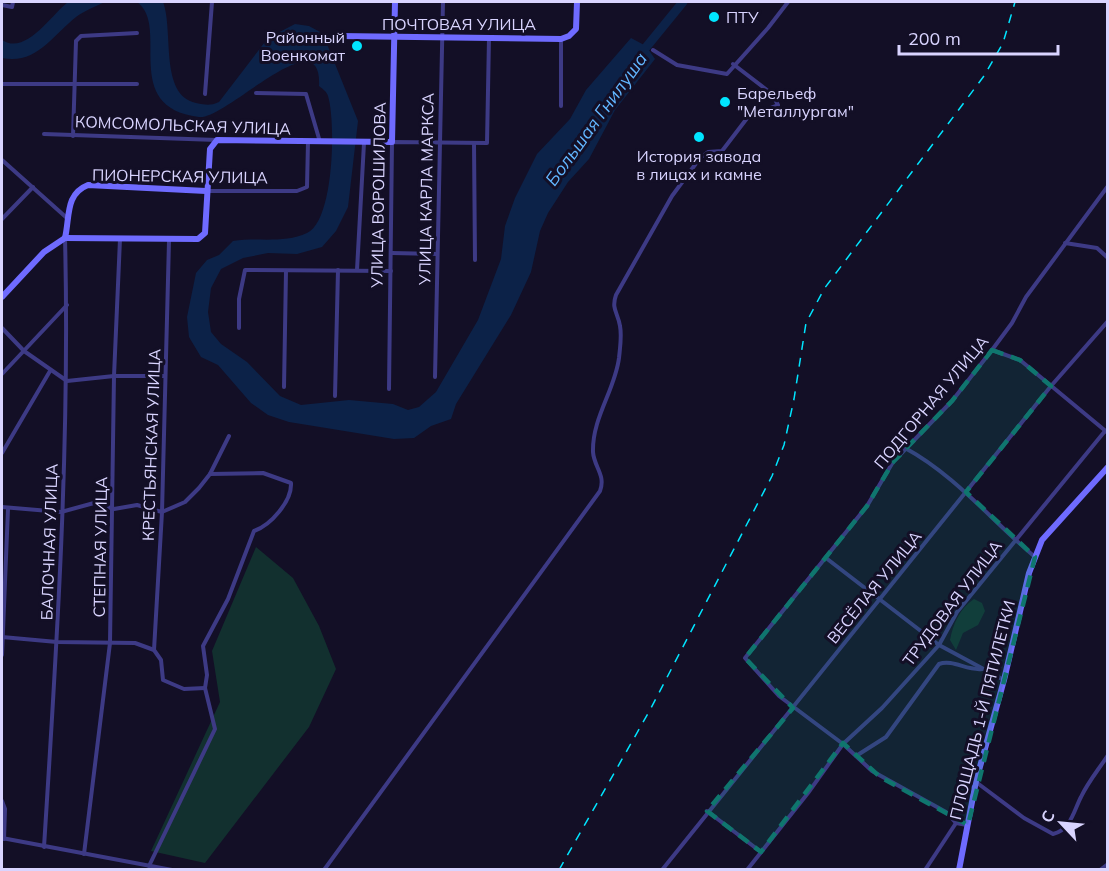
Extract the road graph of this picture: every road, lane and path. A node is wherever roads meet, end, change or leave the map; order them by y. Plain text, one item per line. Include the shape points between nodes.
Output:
1 (14, 2) edge
2 (212, 2) edge
3 (395, 2) edge
4 (443, 2) edge
5 (577, 2) edge
6 (788, 2) edge
7 (2, 5) edge
8 (137, 33) dead end
9 (339, 36) dead end
10 (489, 37) junction
11 (394, 38) junction
12 (441, 38) junction
13 (561, 39) junction
14 (654, 50) dead end
15 (733, 64) junction
16 (2, 84) edge
17 (75, 84) junction
18 (137, 84) dead end
19 (256, 93) dead end
20 (206, 94) dead end
21 (561, 106) dead end
22 (44, 134) dead end
23 (73, 136) junction
24 (217, 140) junction
25 (308, 142) junction
26 (392, 142) junction
27 (320, 143) junction
28 (361, 143) junction
29 (438, 143) junction
30 (474, 143) junction
31 (2, 160) edge
32 (1107, 186) edge
33 (33, 187) junction
34 (206, 191) junction
35 (2, 219) edge
36 (69, 220) junction
37 (65, 238) junction
38 (120, 239) junction
39 (169, 240) junction
40 (1065, 243) junction
41 (392, 253) junction
42 (437, 254) junction
43 (1107, 258) edge
44 (475, 260) dead end
45 (286, 270) junction
46 (338, 270) junction
47 (357, 270) junction
48 (391, 271) junction
49 (2, 297) edge
50 (67, 305) junction
51 (1107, 321) edge
52 (2, 328) edge
53 (239, 328) dead end
54 (992, 350) junction
55 (24, 351) junction
56 (50, 371) junction
57 (2, 374) edge
58 (114, 376) junction
59 (165, 376) junction
60 (435, 377) dead end
61 (67, 381) junction
62 (1051, 386) junction
63 (284, 387) dead end
64 (389, 389) dead end
65 (335, 396) dead end
66 (1106, 432) edge
67 (229, 436) dead end
68 (905, 448) junction
69 (2, 453) edge
70 (1107, 467) edge
71 (210, 474) junction
72 (966, 492) junction
73 (2, 507) edge
74 (8, 509) junction
75 (114, 509) junction
76 (61, 512) junction
77 (162, 512) junction
78 (1015, 540) junction
79 (1035, 557) junction
80 (826, 558) junction
81 (878, 600) junction
82 (2, 638) edge
83 (57, 642) junction
84 (110, 643) junction
85 (939, 645) junction
86 (154, 650) junction
87 (2, 655) edge
88 (982, 669) junction
89 (1004, 680) junction
90 (205, 688) junction
91 (793, 708) junction
92 (843, 744) junction
93 (1107, 755) edge
94 (856, 756) junction
95 (976, 781) junction
96 (2, 801) edge
97 (707, 811) junction
98 (956, 823) junction
99 (968, 825) junction
100 (3, 839) edge
101 (44, 847) junction
102 (761, 852) junction
103 (84, 854) junction
104 (1107, 864) edge
105 (149, 866) junction
106 (172, 870) edge
107 (324, 870) edge
108 (662, 870) edge
109 (747, 870) edge
110 (925, 870) edge
111 (959, 870) edge
112 (1100, 870) edge

1 - 7 street via 12,6
2 - 20 street
3 - 11 main road, УЛИЦА ВОРОШИЛОВА
4 - 12 street, УЛИЦА КАРЛА МАРКСА
5 - 13 main road via 576,29
6 - 15 street
8 - 17 street via 81,36 76,41
9 - 11 main road, ПОЧТОВАЯ УЛИЦА
10 - 12 main road, ПОЧТОВАЯ УЛИЦА
10 - 13 main road, ПОЧТОВАЯ УЛИЦА
10 - 30 street via 487,143
11 - 12 main road, ПОЧТОВАЯ УЛИЦА
11 - 26 main road, УЛИЦА ВОРОШИЛОВА
12 - 29 street, УЛИЦА КАРЛА МАРКСА
13 - 21 street
14 - 15 street via 677,65 723,75
15 - 107 street via 772,94 778,105 754,112 722,151 708,152 700,158 672,196 616,296 613,309 620,325 619,358 612,391 602,406 593,451 603,478 600,491
16 - 17 street
17 - 18 street
17 - 23 street
19 - 27 street via 306,94
22 - 23 street, КОМСОМОЛЬСКАЯ УЛИЦА
23 - 24 street, КОМСОМОЛЬСКАЯ УЛИЦА
24 - 25 main road, КОМСОМОЛЬСКАЯ УЛИЦА
24 - 34 main road via 210,149
25 - 27 main road, КОМСОМОЛЬСКАЯ УЛИЦА
25 - 34 street, ПИОНЕРСКАЯ УЛИЦА via 308,188 297,192
26 - 28 main road
26 - 29 street
26 - 41 street, УЛИЦА ВОРОШИЛОВА
27 - 28 main road, КОМСОМОЛЬСКАЯ УЛИЦА
28 - 47 street
29 - 30 street
29 - 42 street, УЛИЦА КАРЛА МАРКСА
30 - 44 street
31 - 33 street
32 - 40 street, ПОДГОРНАЯ УЛИЦА
33 - 35 street
33 - 36 street
34 - 36 main road, ПИОНЕРСКАЯ УЛИЦА via 88,185 70,199
34 - 39 main road via 205,233 198,239
36 - 37 main road, ПИОНЕРСКАЯ УЛИЦА
37 - 38 main road
37 - 49 main road via 44,252
37 - 50 street, БАЛОЧНАЯ УЛИЦА
38 - 39 main road
38 - 58 street, СТЕПНАЯ УЛИЦА
39 - 59 street, КРЕСТЬЯНСКАЯ УЛИЦА
40 - 43 street via 1096,248
40 - 54 street, ПОДГОРНАЯ УЛИЦА
41 - 42 street
41 - 48 street, УЛИЦА ВОРОШИЛОВА
42 - 60 street, УЛИЦА КАРЛА МАРКСА
45 - 46 street
45 - 53 street via 245,270
45 - 63 street
46 - 47 street
46 - 65 street
47 - 48 street
48 - 64 street, УЛИЦА ВОРОШИЛОВА
50 - 55 street
50 - 61 street, БАЛОЧНАЯ УЛИЦА
51 - 62 street, ВЕСЁЛАЯ УЛИЦА
52 - 55 street
54 - 62 street via 1020,360
54 - 68 street, ПОДГОРНАЯ УЛИЦА via 952,401
55 - 56 street
55 - 57 street
56 - 61 street
56 - 69 street
58 - 59 street
58 - 61 street
58 - 75 street, СТЕПНАЯ УЛИЦА
59 - 77 street, КРЕСТЬЯНСКАЯ УЛИЦА
61 - 76 street, БАЛОЧНАЯ УЛИЦА
62 - 66 street
62 - 72 street, ВЕСЁЛАЯ УЛИЦА
66 - 78 street, ТРУДОВАЯ УЛИЦА
67 - 71 street
68 - 72 street
68 - 80 street, ПОДГОРНАЯ УЛИЦА
70 - 79 main road, ПЛОЩАДЬ 1-Й ПЯТИЛЕТКИ via 1042,540
71 - 77 street via 185,502
71 - 90 street via 263,472 291,483 291,491 271,523 254,531 228,599 203,646
72 - 78 street
72 - 81 street, ВЕСЁЛАЯ УЛИЦА
73 - 74 street
74 - 76 street
74 - 82 street
75 - 76 street via 94,503
75 - 77 street via 137,505
75 - 84 street, СТЕПНАЯ УЛИЦА
76 - 83 street, БАЛОЧНАЯ УЛИЦА
77 - 86 street, КРЕСТЬЯНСКАЯ УЛИЦА
78 - 79 street
78 - 85 street, ТРУДОВАЯ УЛИЦА via 957,612
79 - 89 main road, ПЛОЩАДЬ 1-Й ПЯТИЛЕТКИ
80 - 81 street
80 - 91 street, ПОДГОРНАЯ УЛИЦА via 745,658
81 - 85 street
81 - 91 street, ВЕСЁЛАЯ УЛИЦА
82 - 83 street
82 - 87 street
83 - 84 street
83 - 101 street, БАЛОЧНАЯ УЛИЦА
84 - 86 street via 135,643
84 - 103 street, СТЕПНАЯ УЛИЦА
85 - 88 street
85 - 92 street, ТРУДОВАЯ УЛИЦА
86 - 90 street via 161,660 163,680 184,689
88 - 89 street
88 - 94 street via 948,662 939,664 886,736
89 - 95 main road, ПЛОЩАДЬ 1-Й ПЯТИЛЕТКИ
90 - 105 street via 215,729
91 - 92 street
91 - 97 street, ВЕСЁЛАЯ УЛИЦА
92 - 94 street
92 - 102 street, ТРУДОВАЯ УЛИЦА
93 - 95 street via 1072,818 1053,834 1024,818
94 - 98 street via 879,777 946,812
95 - 99 main road, ПЛОЩАДЬ 1-Й ПЯТИЛЕТКИ
96 - 100 street
97 - 102 street
97 - 108 street, ВЕСЁЛАЯ УЛИЦА
98 - 99 street
98 - 110 street, ПЛОЩАДЬ 1-Й ПЯТИЛЕТКИ
99 - 111 main road, ПЛОЩАДЬ 1-Й ПЯТИЛЕТКИ
100 - 101 street
101 - 103 street
102 - 109 street, ТРУДОВАЯ УЛИЦА
103 - 105 street
104 - 112 street
105 - 106 street

